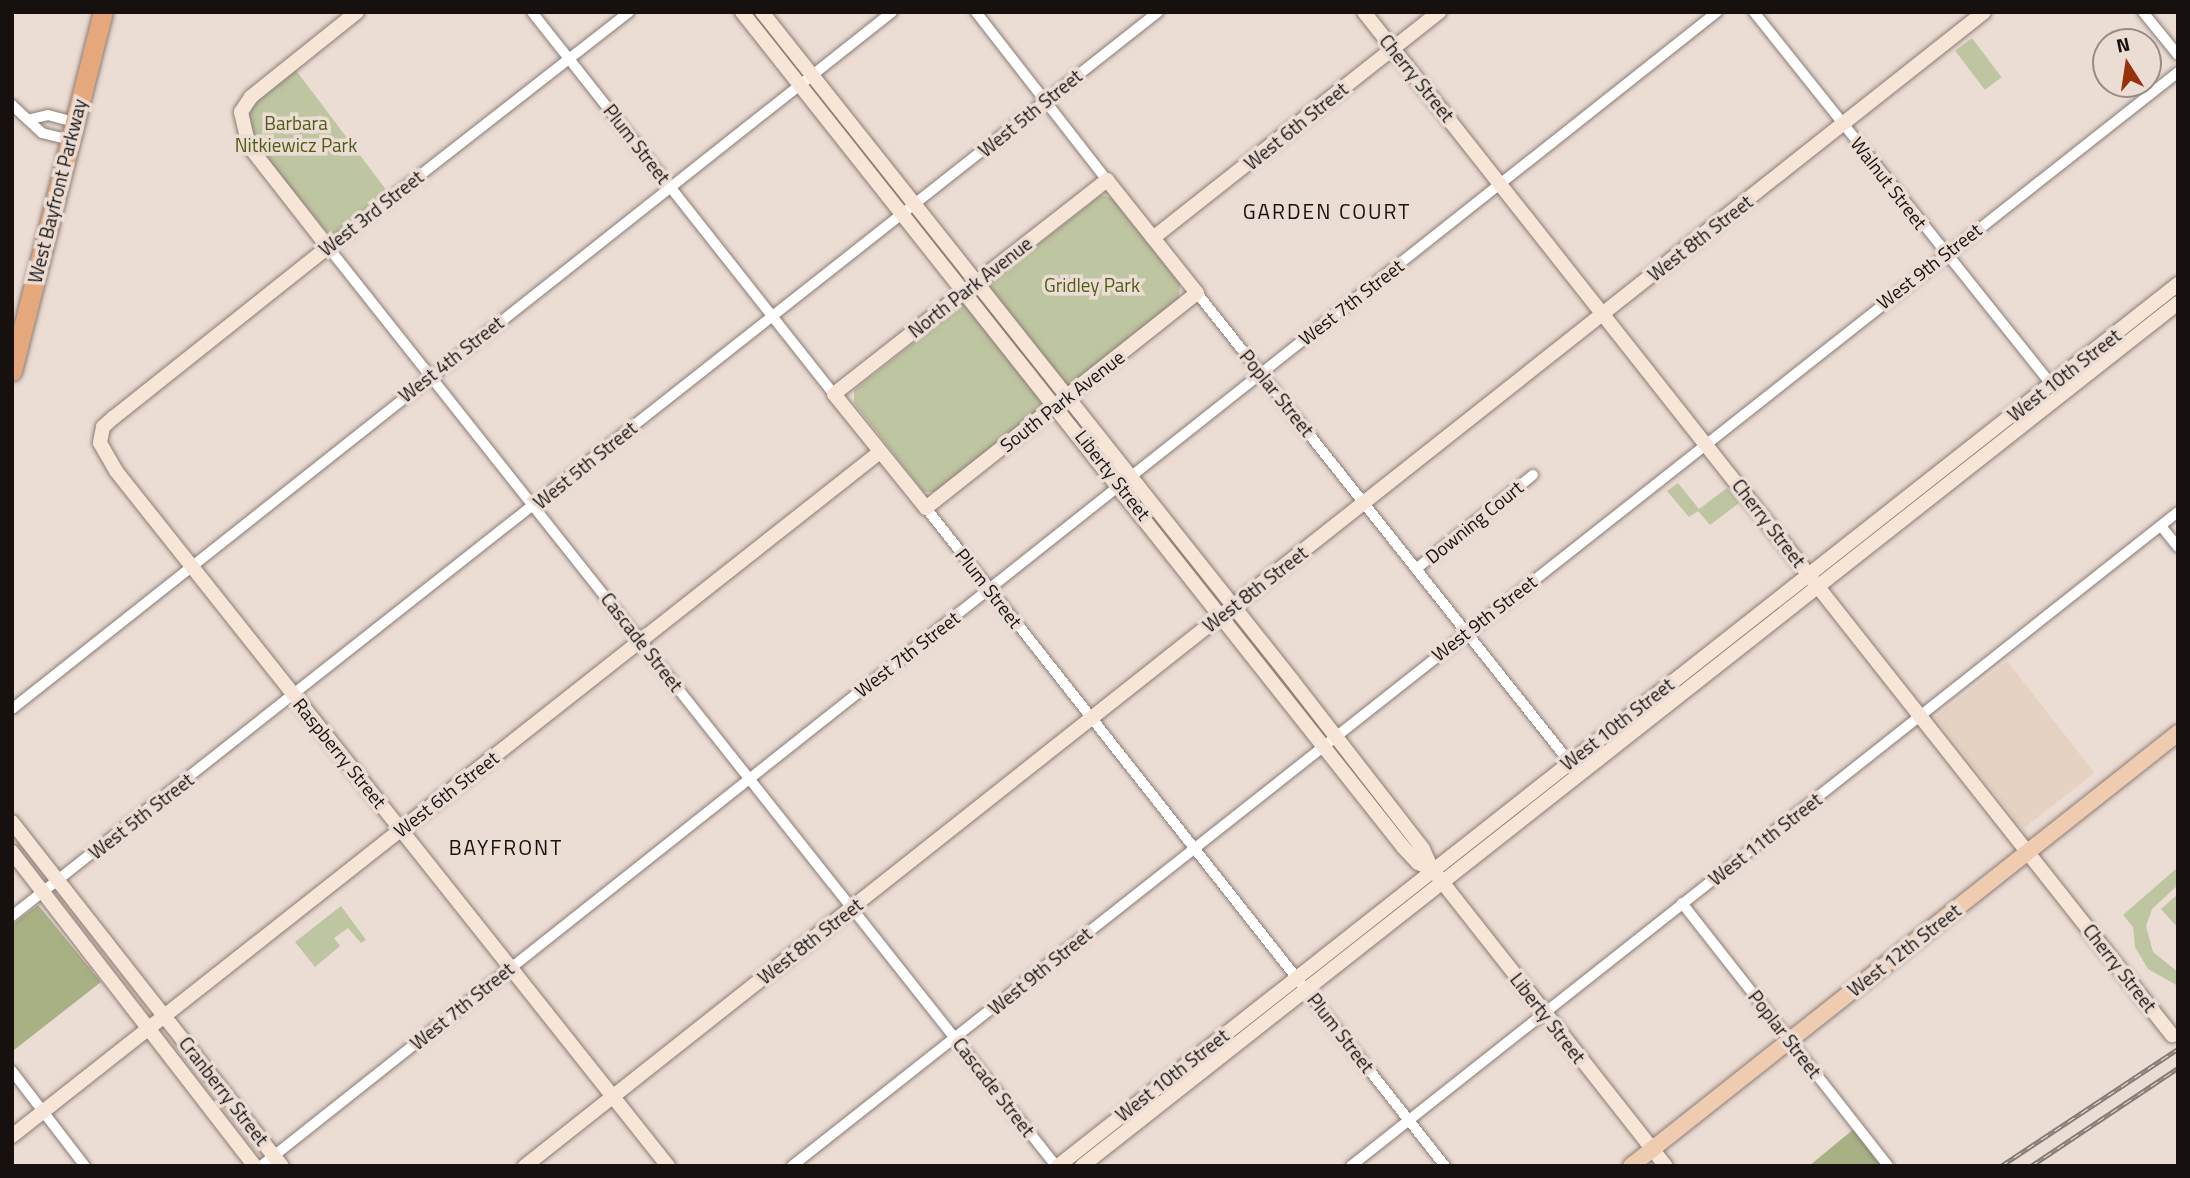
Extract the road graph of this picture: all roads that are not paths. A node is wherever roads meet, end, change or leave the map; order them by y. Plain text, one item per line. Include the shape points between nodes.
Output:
1 (103, 12) edge
2 (358, 12) edge
3 (532, 12) edge
4 (629, 12) edge
5 (742, 12) edge
6 (761, 12) edge
7 (892, 12) edge
8 (976, 12) edge
9 (1158, 12) edge
10 (1364, 12) edge
11 (1439, 12) edge
12 (1717, 12) edge
13 (1754, 12) edge
14 (1984, 12) edge
15 (2143, 12) edge
16 (1393, 49) junction
17 (2178, 55) edge
18 (570, 60) junction
19 (2178, 72) edge
20 (812, 77) junction
21 (799, 86) junction
22 (1046, 101) junction
23 (12, 105) edge
24 (31, 119) junction
25 (1843, 125) junction
26 (73, 131) junction
27 (1107, 180) junction
28 (1501, 183) junction
29 (669, 186) junction
30 (909, 211) junction
31 (1153, 238) junction
32 (328, 247) junction
33 (1945, 253) junction
34 (971, 287) junction
35 (1197, 293) junction
36 (2176, 295) edge
37 (1603, 313) junction
38 (772, 315) junction
39 (12, 371) edge
40 (1261, 372) junction
41 (431, 375) junction
42 (2056, 390) junction
43 (834, 394) junction
44 (1063, 401) junction
45 (100, 435) joint
46 (1705, 443) junction
47 (880, 452) junction
48 (1533, 475) dead end
49 (1125, 480) junction
50 (1364, 503) junction
51 (534, 505) junction
52 (926, 508) junction
53 (2178, 512) edge
54 (2161, 526) junction
55 (2178, 547) edge
56 (192, 564) junction
57 (1416, 569) junction
58 (1813, 579) junction
59 (989, 589) junction
60 (1228, 610) junction
61 (1467, 631) junction
62 (641, 640) junction
63 (294, 695) junction
64 (12, 709) edge
65 (1921, 715) junction
66 (1091, 718) junction
67 (2178, 733) edge
68 (1330, 742) junction
69 (1574, 768) junction
70 (750, 778) junction
71 (12, 822) edge
72 (401, 828) junction
73 (1194, 848) junction
74 (12, 852) edge
75 (2028, 852) junction
76 (1432, 869) junction
77 (59, 881) junction
78 (1442, 882) junction
79 (41, 894) junction
80 (1682, 903) junction
81 (852, 908) junction
82 (12, 916) edge
83 (510, 967) junction
84 (1296, 977) junction
85 (1306, 989) junction
86 (1544, 1013) junction
87 (164, 1017) junction
88 (151, 1028) junction
89 (2172, 1035) dead end
90 (956, 1038) junction
91 (1790, 1040) junction
92 (12, 1071) edge
93 (1182, 1077) junction
94 (612, 1097) junction
95 (45, 1113) junction
96 (1409, 1120) junction
97 (12, 1136) edge
98 (1652, 1149) junction
99 (278, 1161) edge
100 (85, 1166) edge
101 (255, 1166) edge
102 (261, 1166) edge
103 (525, 1166) edge
104 (668, 1166) edge
105 (792, 1166) edge
106 (1057, 1166) edge
107 (1082, 1166) edge
108 (1351, 1166) edge
109 (1445, 1166) edge
110 (1631, 1166) edge
111 (1666, 1166) edge
112 (1888, 1166) edge

1 - 26 highway, West Bayfront Parkway
2 - 32 street, Cascade Street via 251,97 241,113 249,146
3 - 18 street, Plum Street
4 - 18 street, West 3rd Street
5 - 21 street, Liberty Street
6 - 20 street, Liberty Street
7 - 20 street, West 4th Street
8 - 22 street, Poplar Street
9 - 22 street, West 5th Street
10 - 16 street, Cherry Street
11 - 16 street, West 6th Street
12 - 28 street, West 7th Street
13 - 25 street, Walnut Street
14 - 25 street, West 8th Street
15 - 17 street
16 - 28 street, Cherry Street
16 - 31 street, West 6th Street
18 - 29 street, Plum Street
18 - 32 street, West 3rd Street
19 - 33 street, West 9th Street
20 - 21 street, West 4th Street
20 - 30 street, Liberty Street
21 - 29 street, West 4th Street
21 - 30 street, Liberty Street
22 - 27 street, Poplar Street
22 - 30 street, West 5th Street
23 - 24 street
24 - 26 street via 48,115
24 - 26 street via 42,133
25 - 33 street, Walnut Street
25 - 37 street, West 8th Street
26 - 39 highway, West Bayfront Parkway
27 - 31 street, Poplar Street
27 - 34 street, North Park Avenue
28 - 37 street, Cherry Street
28 - 40 street, West 7th Street
29 - 38 street, Plum Street
29 - 41 street, West 4th Street
30 - 34 street, Liberty Street
30 - 38 street, West 5th Street
31 - 35 street, Poplar Street
32 - 41 street, Cascade Street
32 - 45 street, West 3rd Street via 114,417
33 - 42 street, Walnut Street
33 - 46 street, West 9th Street
34 - 43 street, North Park Avenue
34 - 44 street, Liberty Street
35 - 40 street, Poplar Street
35 - 44 street, South Park Avenue
36 - 42 street, West 10th Street
37 - 46 street, Cherry Street
37 - 50 street, West 8th Street
38 - 43 street, Plum Street
38 - 51 street, West 5th Street
40 - 49 street, West 7th Street
40 - 50 street, Poplar Street
41 - 51 street, Cascade Street
41 - 56 street, West 4th Street
42 - 58 street, West 10th Street
43 - 47 street, Plum Street
44 - 49 street, Liberty Street
44 - 52 street, South Park Avenue
45 - 56 street, Raspberry Street via 106,460
46 - 58 street, Cherry Street
46 - 61 street, West 9th Street
47 - 52 street, Plum Street
47 - 62 street, West 6th Street
48 - 57 street, Downing Court
49 - 59 street, West 7th Street
49 - 60 street, Liberty Street
50 - 57 street, Poplar Street
50 - 60 street, West 8th Street
51 - 62 street, Cascade Street
51 - 63 street, West 5th Street
52 - 59 street, Plum Street
53 - 54 street, West 11th Street
54 - 55 street
54 - 65 street, West 11th Street
56 - 63 street, Raspberry Street
56 - 64 street, West 4th Street
57 - 61 street, Poplar Street
58 - 65 street, Cherry Street
58 - 69 street, West 10th Street
59 - 66 street, Plum Street
59 - 70 street, West 7th Street
60 - 66 street, West 8th Street
60 - 68 street, Liberty Street
61 - 68 street, West 9th Street
61 - 69 street, Poplar Street
62 - 70 street, Cascade Street
62 - 72 street, West 6th Street
63 - 72 street, Raspberry Street
63 - 77 street, West 5th Street
65 - 75 street, Cherry Street
65 - 80 street, West 11th Street
66 - 73 street, Plum Street
66 - 81 street, West 8th Street
67 - 75 main road, West 12th Street
68 - 73 street, West 9th Street
68 - 76 street, Liberty Street via 1418,863
69 - 76 street, West 10th Street
69 - 78 street, West 10th Street
70 - 81 street, Cascade Street
70 - 83 street, West 7th Street
71 - 77 street, Cranberry Street
72 - 83 street, Raspberry Street
72 - 87 street, West 6th Street
73 - 84 street, Plum Street
73 - 90 street, West 9th Street
74 - 79 street, Cranberry Street
75 - 89 street, Cherry Street
75 - 91 main road, West 12th Street
76 - 78 street, Liberty Street
76 - 84 street, West 10th Street
77 - 79 street, West 5th Street
77 - 87 street, Cranberry Street
78 - 85 street, West 10th Street
78 - 86 street, Liberty Street
79 - 82 street, West 5th Street
79 - 88 street, Cranberry Street
80 - 86 street, West 11th Street
80 - 91 street, Poplar Street
81 - 90 street, Cascade Street
81 - 94 street, West 8th Street
83 - 94 street, Raspberry Street
83 - 99 street, West 7th Street
84 - 85 street, Plum Street
84 - 93 street, West 10th Street
85 - 93 street, West 10th Street
85 - 96 street, Plum Street
86 - 96 street, West 11th Street
86 - 98 street, Liberty Street
87 - 88 street, West 6th Street
87 - 99 street, Cranberry Street
88 - 95 street, West 6th Street
88 - 101 street, Cranberry Street
90 - 105 street, West 9th Street
90 - 106 street, Cascade Street
91 - 98 main road, West 12th Street
91 - 112 street, Poplar Street
92 - 95 street
93 - 106 street, West 10th Street
93 - 107 street, West 10th Street
94 - 103 street, West 8th Street
94 - 104 street, Raspberry Street
95 - 97 street, West 6th Street
95 - 100 street
96 - 108 street, West 11th Street
96 - 109 street, Plum Street
98 - 110 main road, West 12th Street
98 - 111 street, Liberty Street
99 - 102 street, West 7th Street

